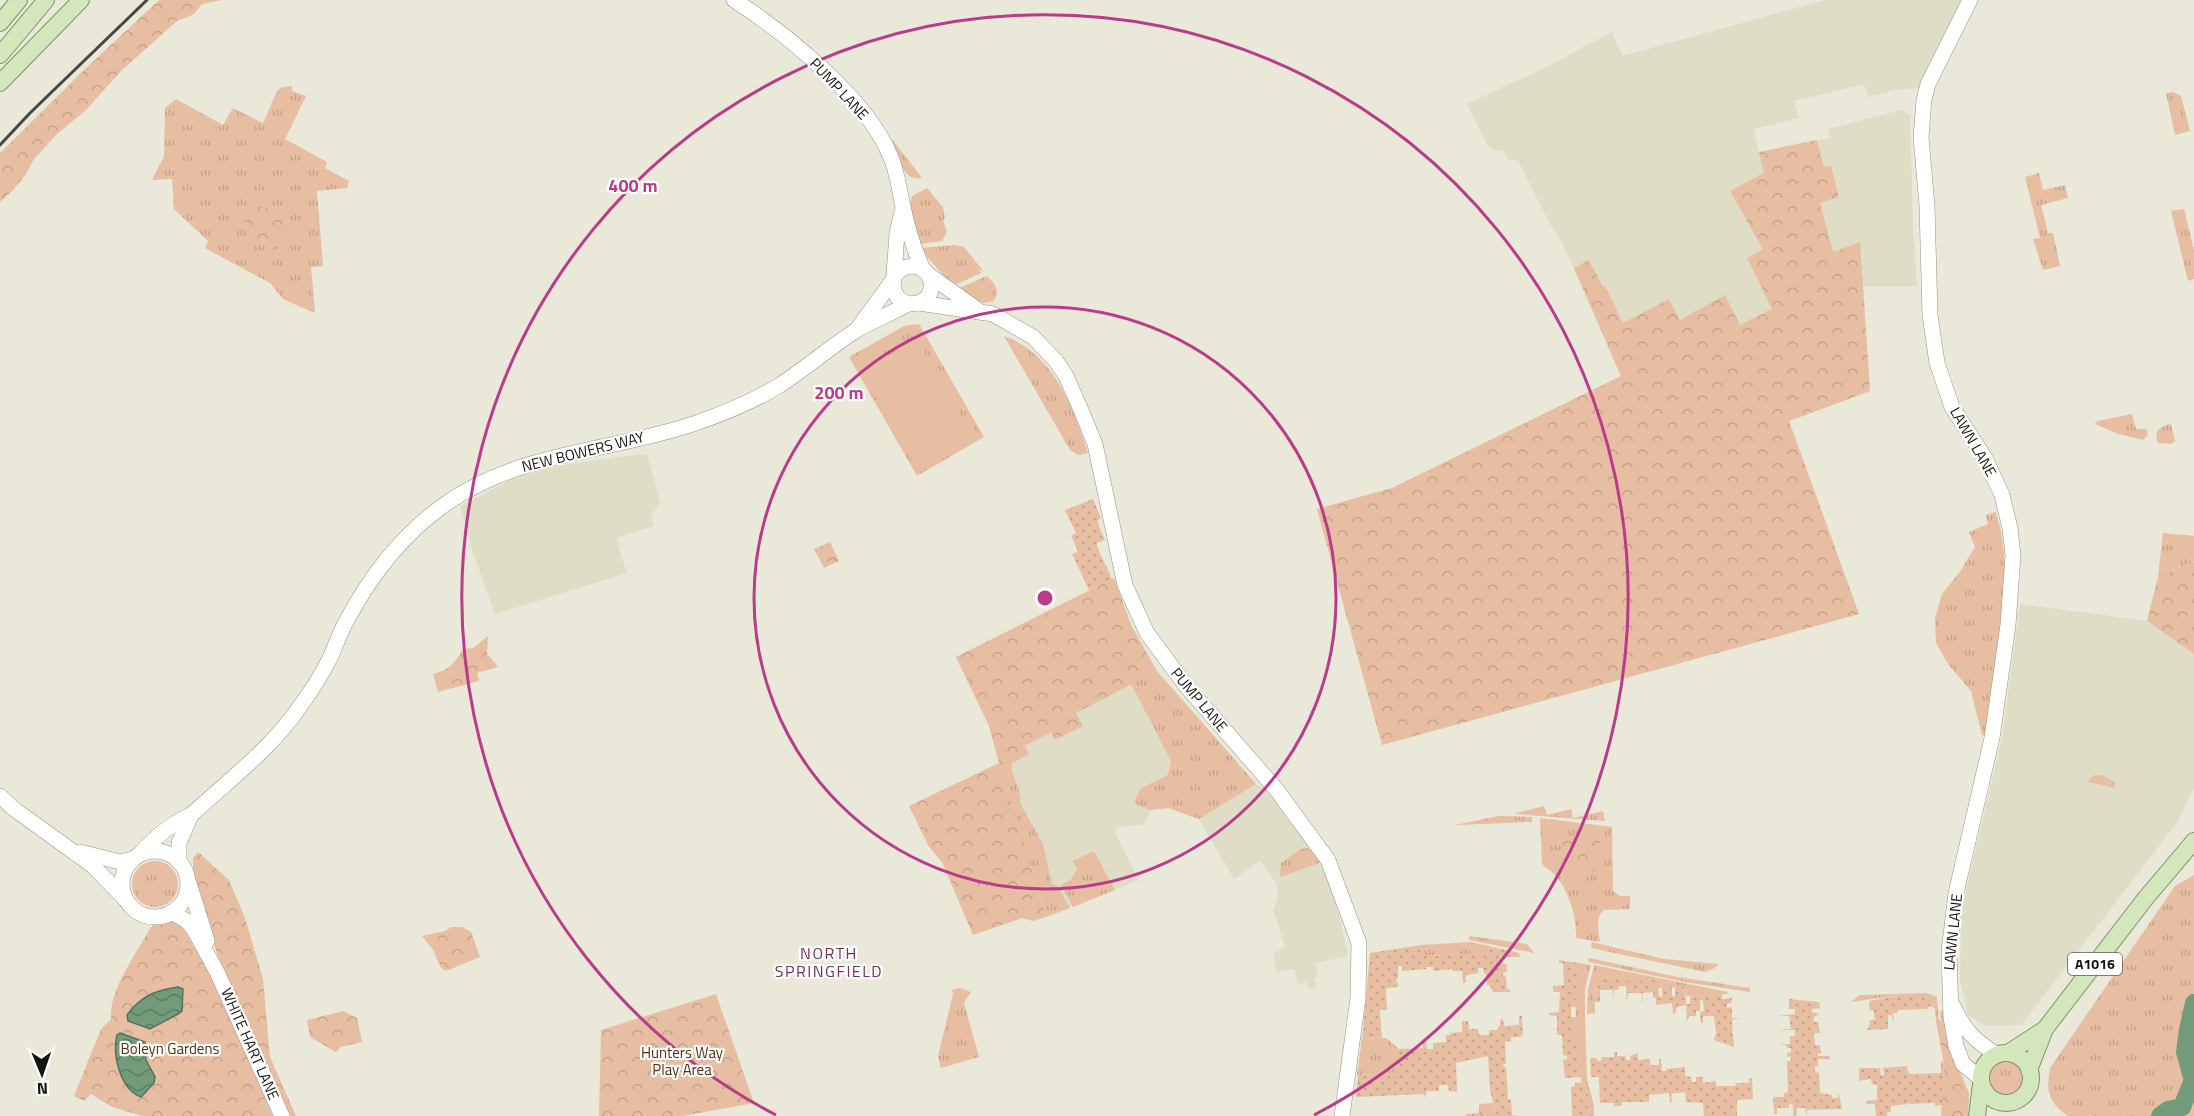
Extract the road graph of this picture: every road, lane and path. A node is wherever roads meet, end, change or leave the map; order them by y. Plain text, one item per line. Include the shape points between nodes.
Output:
1 (19, 0) edge
2 (46, 0) edge
3 (81, 0) edge
4 (734, 0) edge
5 (1970, 0) edge
6 (0, 23) edge
7 (0, 55) edge
8 (0, 83) edge
9 (903, 208) junction
10 (925, 271) junction
11 (894, 277) junction
12 (914, 304) junction
13 (978, 310) junction
14 (856, 330) junction
15 (0, 796) edge
16 (190, 815) junction
17 (2194, 840) edge
18 (74, 851) junction
19 (136, 857) junction
20 (179, 862) junction
21 (187, 878) junction
22 (130, 905) junction
23 (165, 914) junction
24 (217, 972) junction
25 (1949, 998) junction
26 (2044, 1029) junction
27 (2003, 1054) junction
28 (2030, 1070) junction
29 (1981, 1081) junction
30 (2013, 1103) junction
31 (282, 1116) edge
32 (1342, 1116) edge
33 (1977, 1116) edge
34 (2001, 1116) edge

1 - 6 main road
2 - 7 main road
3 - 8 main road
4 - 9 street, PUMP LANE via 826,72 870,121 890,153
5 - 25 street, LAWN LANE via 1924,100 1921,137 1931,321 1946,394 1985,458 2002,495 2010,528 2013,574 1992,738 1953,911
9 - 10 street, PUMP LANE
9 - 11 street, PUMP LANE
10 - 11 street via 906,266
10 - 12 street via 932,286 930,293
10 - 13 street, PUMP LANE
11 - 12 street via 893,289 898,298
11 - 14 street, NEW BOWERS WAY
12 - 13 street, PUMP LANE
12 - 14 street, NEW BOWERS WAY
13 - 32 street, PUMP LANE via 1027,333 1044,347 1066,376 1095,444 1125,585 1147,633 1186,686 1276,789 1328,860 1359,943 1358,998
14 - 16 street, NEW BOWERS WAY via 782,383 731,409 673,430 539,460 478,484 443,506 399,545 369,582 313,687 279,735
15 - 18 street
16 - 19 street, NEW BOWERS WAY via 176,822
16 - 20 street, NEW BOWERS WAY via 179,843
17 - 26 main road, A1016
18 - 19 street via 120,862
18 - 22 street
19 - 20 street via 150,851 163,852
19 - 22 street via 126,867 123,878
20 - 21 street
21 - 23 street via 180,905
21 - 24 street, WHITE HART LANE
22 - 23 street via 145,915
23 - 24 street, WHITE HART LANE via 187,921
24 - 31 street, WHITE HART LANE
25 - 27 street, LAWN LANE via 1965,1030 1978,1042
25 - 29 street, LAWN LANE via 1956,1046 1963,1064
26 - 27 main road, A1016
26 - 28 main road, A1016
27 - 28 main road via 2020,1057
27 - 29 main road, A1016 via 1985,1064
28 - 30 main road, A1016 via 2028,1091
29 - 30 main road via 1984,1092 1993,1101
29 - 33 main road, A1016
30 - 34 main road, A1016

